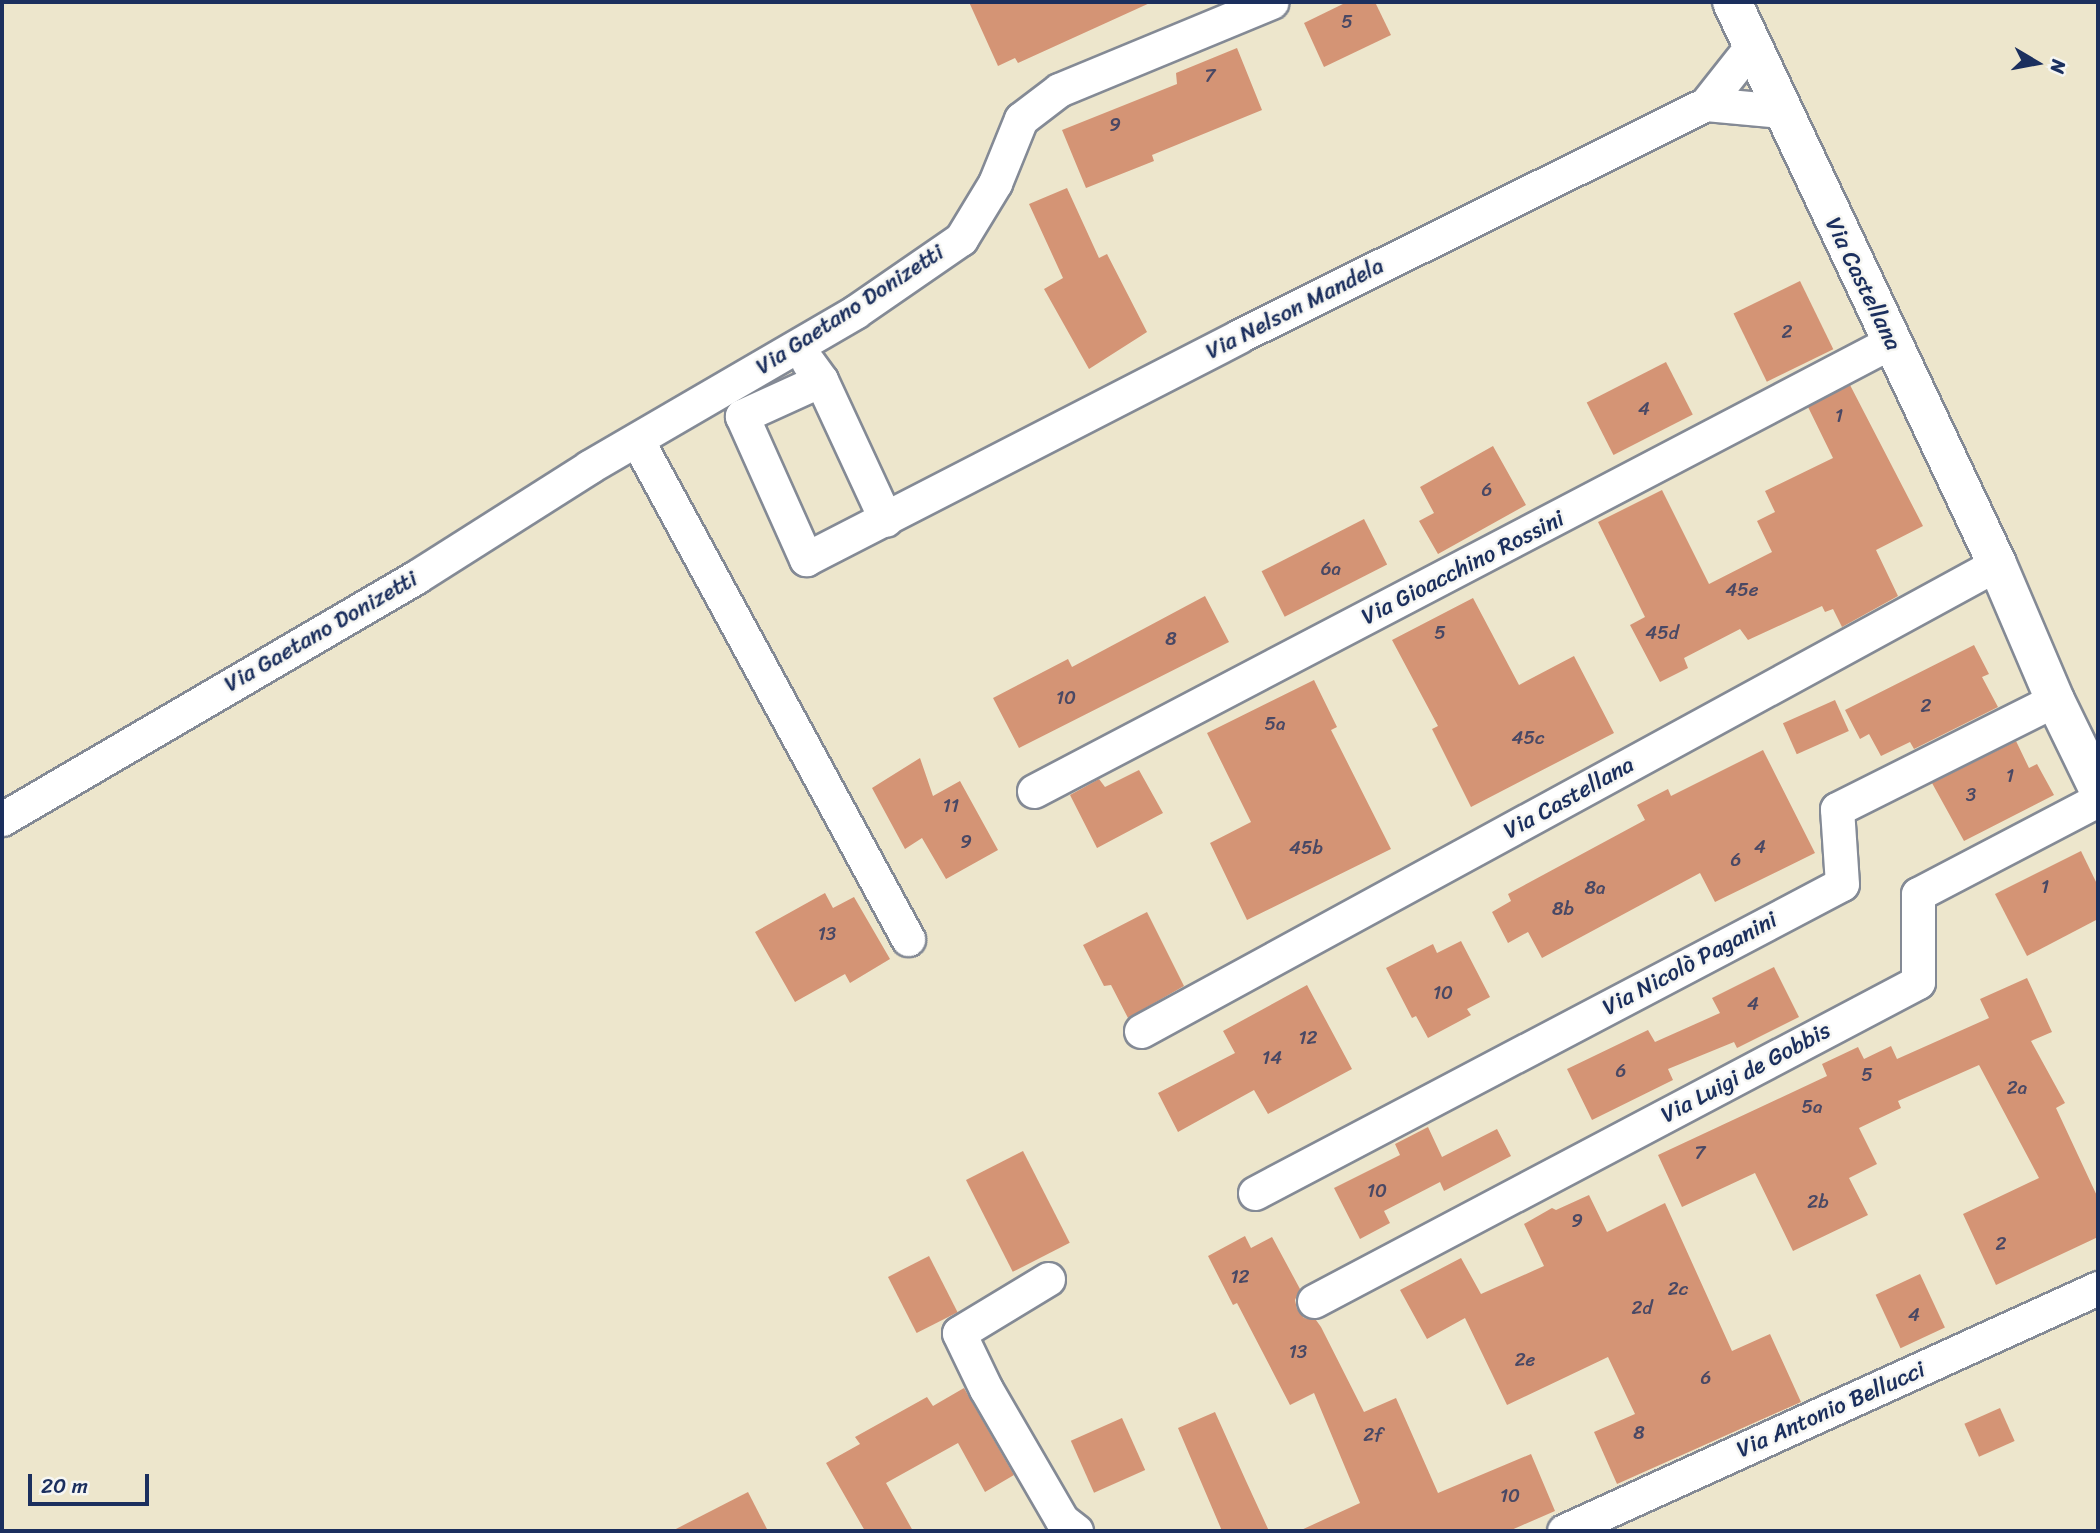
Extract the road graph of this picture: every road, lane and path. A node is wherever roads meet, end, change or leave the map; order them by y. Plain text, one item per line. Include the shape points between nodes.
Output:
1 (1271, 2) edge
2 (1732, 2) edge
3 (1751, 47) junction
4 (1706, 104) junction
5 (1782, 111) junction
6 (1891, 342) junction
7 (797, 346) junction
8 (821, 380) junction
9 (637, 440) junction
10 (886, 520) junction
11 (1997, 564) junction
12 (2055, 700) junction
13 (2098, 788) edge
14 (1034, 791) dead end
15 (2098, 800) edge
16 (2, 819) edge
17 (908, 939) dead end
18 (1141, 1031) dead end
19 (1255, 1193) dead end
20 (1048, 1279) dead end
21 (2098, 1289) edge
22 (1314, 1301) dead end
23 (1076, 1531) edge
24 (1564, 1531) edge

1 - 7 street, Via Gaetano Donizetti via 1059,90 1021,119 995,183 961,239
2 - 3 main road, Via Castellana
3 - 4 street, Via Nelson Mandela
3 - 5 main road, Via Castellana
4 - 5 street
4 - 10 street, Via Nelson Mandela via 1240,336
5 - 6 main road, Via Castellana
6 - 11 main road, Via Castellana
6 - 14 street, Via Gioacchino Rossini
7 - 8 street
7 - 9 street, Via Gaetano Donizetti
8 - 10 street
8 - 10 street, Via Nelson Mandela via 743,416 806,559
9 - 16 street, Via Gaetano Donizetti via 416,577
9 - 17 street
11 - 12 main road, Via Castellana
11 - 18 street, Via Castellana
12 - 13 main road, Via Castellana
12 - 19 street, Via Nicolò Paganini via 1837,809 1842,884
15 - 22 street, Via Luigi de Gobbis via 1918,894 1918,982
20 - 23 street via 959,1333 1062,1520
21 - 24 street, Via Antonio Bellucci

